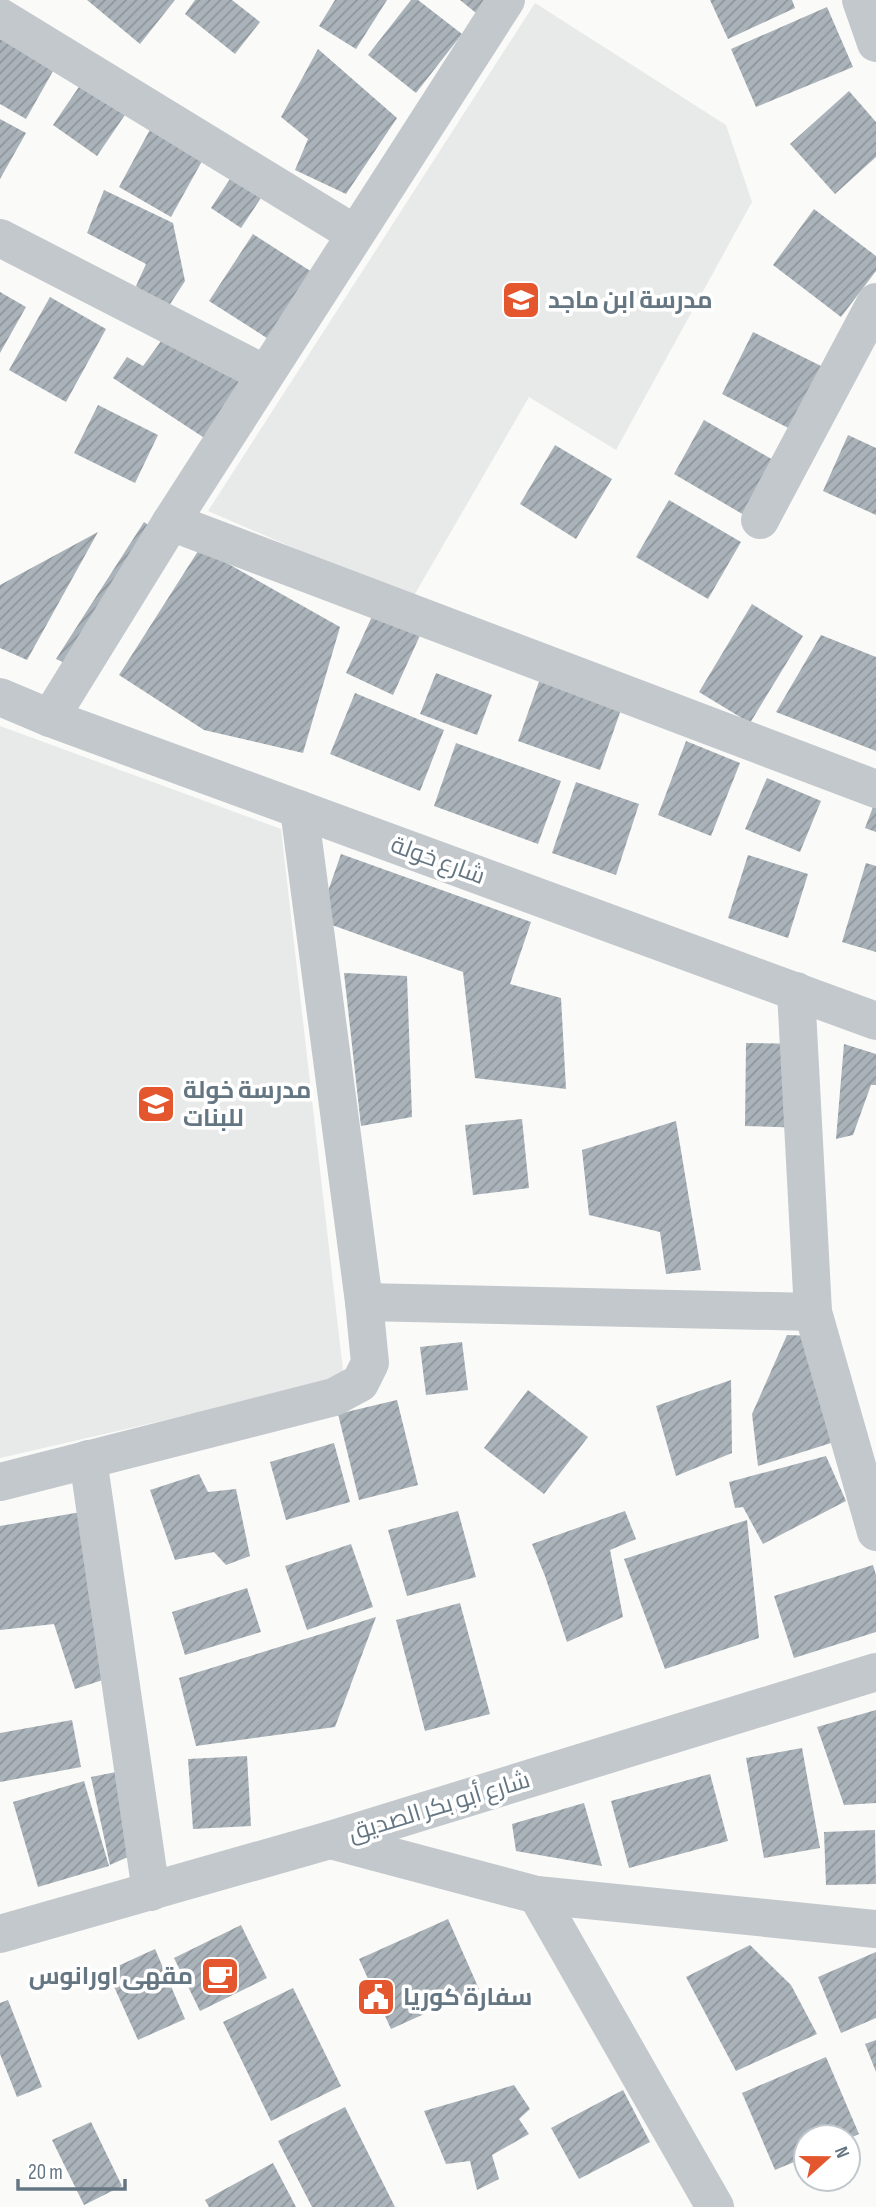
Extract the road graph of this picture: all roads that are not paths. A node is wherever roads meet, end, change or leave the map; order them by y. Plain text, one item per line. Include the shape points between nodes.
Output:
1 (506, 0) edge
2 (861, 0) edge
3 (0, 17) edge
4 (876, 43) edge
5 (355, 234) junction
6 (0, 237) edge
7 (876, 302) edge
8 (265, 374) junction
9 (760, 520) dead end
10 (171, 522) junction
11 (0, 697) edge
12 (50, 718) junction
13 (876, 789) edge
14 (299, 809) junction
15 (796, 991) junction
16 (876, 1021) edge
17 (364, 1302) junction
18 (813, 1312) junction
19 (88, 1459) junction
20 (0, 1482) edge
21 (876, 1532) edge
22 (876, 1672) edge
23 (330, 1840) junction
24 (151, 1892) junction
25 (537, 1895) junction
26 (876, 1930) edge
27 (0, 1934) edge
28 (715, 2207) edge

1 - 5 street
2 - 4 street
3 - 5 street
5 - 8 street
6 - 8 street
7 - 9 street
8 - 10 street
10 - 12 street
10 - 13 street
11 - 12 street, شارع خولة
12 - 14 street, شارع خولة
14 - 15 street, شارع خولة
14 - 17 street
15 - 16 street, شارع خولة
15 - 18 street
17 - 18 street
17 - 19 street via 369,1363 360,1383 334,1398
18 - 21 street
19 - 20 street
19 - 24 street
22 - 23 street, شارع أبو بكر الصديق
23 - 24 street, شارع أبو بكر الصديق
23 - 25 street
24 - 27 street, شارع أبو بكر الصديق
25 - 26 street
25 - 28 street

